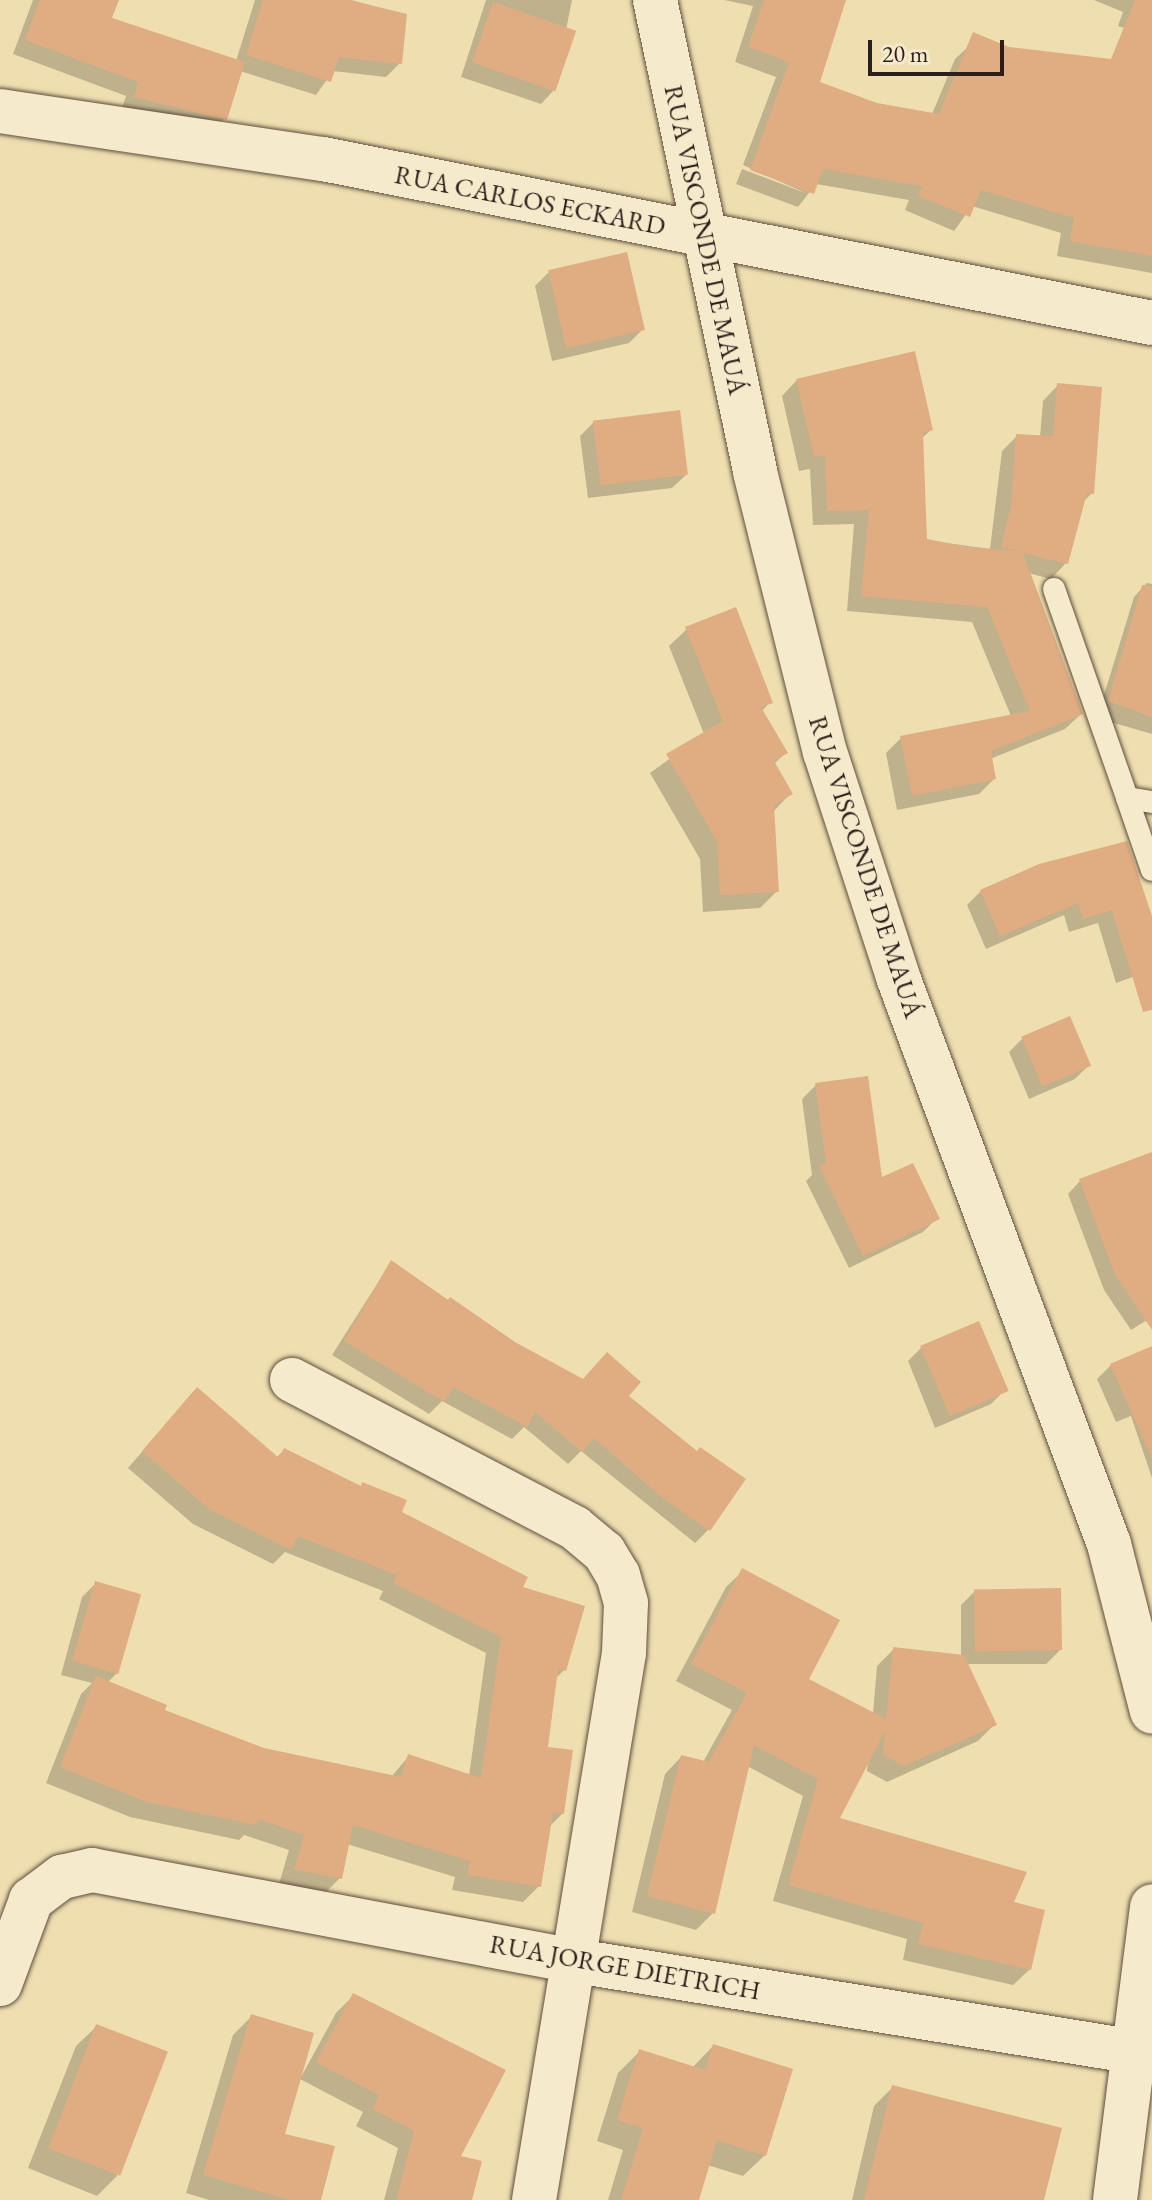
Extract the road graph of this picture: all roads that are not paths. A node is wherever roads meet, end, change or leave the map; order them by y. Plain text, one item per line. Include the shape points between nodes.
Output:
1 (655, 0) edge
2 (0, 111) edge
3 (705, 236) junction
4 (1152, 323) edge
5 (1054, 589) dead end
6 (1127, 798) junction
7 (1152, 802) edge
8 (1152, 870) edge
9 (292, 1380) dead end
10 (1152, 1712) edge
11 (1152, 1906) edge
12 (570, 1960) junction
13 (0, 1984) edge
14 (1130, 2051) junction
15 (534, 2200) edge
16 (1115, 2200) edge

1 - 3 street, RUA VISCONDE DE MAUÁ
2 - 3 street, RUA CARLOS ECKARD via 323,159
3 - 4 street, RUA CARLOS ECKARD
3 - 10 street, RUA VISCONDE DE MAUÁ via 755,472 825,752 898,977 1109,1544
5 - 6 lane
6 - 7 lane
6 - 8 lane
9 - 12 street via 575,1528 604,1552 618,1575 626,1603 624,1653
11 - 14 street
12 - 13 street, RUA JORGE DIETRICH via 92,1870 62,1877 31,1900
12 - 14 street, RUA JORGE DIETRICH
12 - 15 street
14 - 16 street

